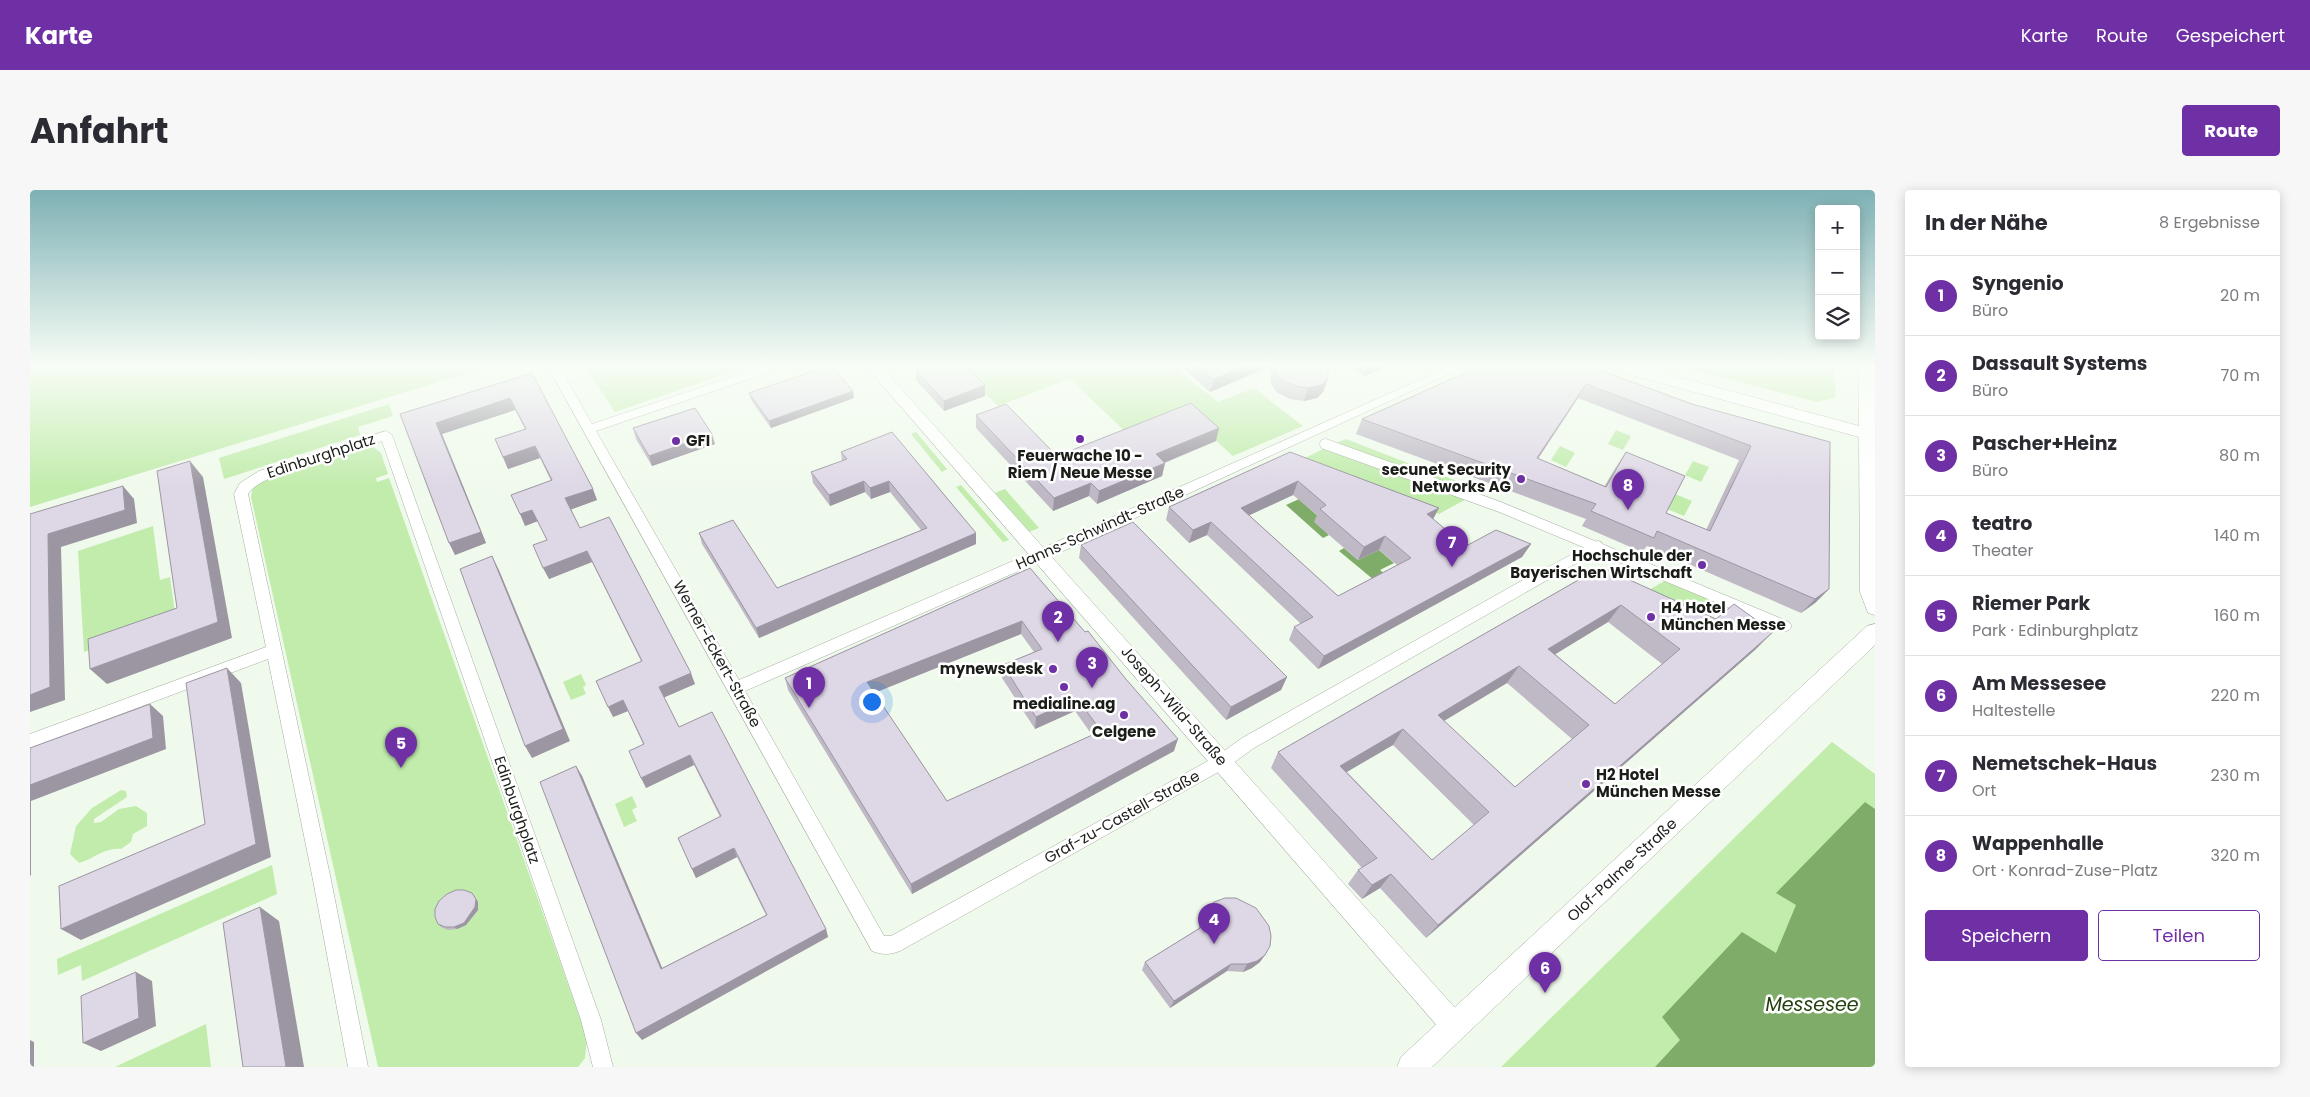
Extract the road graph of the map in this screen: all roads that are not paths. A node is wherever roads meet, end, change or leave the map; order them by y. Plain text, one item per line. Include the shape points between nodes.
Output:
1 (576, 406) edge
2 (656, 406) edge
3 (909, 406) edge
4 (1370, 406) edge
5 (1783, 406) edge
6 (1795, 406) edge
7 (1870, 406) edge
8 (1871, 428) edge
9 (589, 429) junction
10 (1326, 444) dead end
11 (1598, 546) junction
12 (1041, 555) junction
13 (1544, 575) joint
14 (1875, 607) edge
15 (1786, 626) dead end
16 (1875, 632) edge
17 (275, 650) junction
18 (737, 688) junction
19 (30, 741) edge
20 (1223, 761) junction
21 (879, 945) joint
22 (1455, 1027) junction
23 (358, 1067) edge
24 (604, 1067) edge
25 (1411, 1067) edge

1 - 9 street, Werner-Eckert-Straße
2 - 9 street
3 - 12 street, Joseph-Wild-Straße
4 - 12 street, Hanns-Schwindt-Straße
5 - 8 main road
6 - 8 main road
7 - 8 main road
8 - 14 main road via 1870,592
9 - 18 street, Werner-Eckert-Straße
10 - 11 street via 1464,493
11 - 13 street
11 - 15 street
12 - 18 street, Hanns-Schwindt-Straße
12 - 20 street, Joseph-Wild-Straße
13 - 20 street, Graf-zu-Castell-Straße via 1248,743
16 - 22 main road, Olof-Palme-Straße
17 - 19 street
17 - 23 street, Edinburghplatz
17 - 24 street, Edinburghplatz via 242,501 245,486 264,474 386,435 591,1020
18 - 21 street, Werner-Eckert-Straße
20 - 21 street, Graf-zu-Castell-Straße via 893,945
20 - 22 street, Joseph-Wild-Straße
22 - 25 main road, Olof-Palme-Straße

